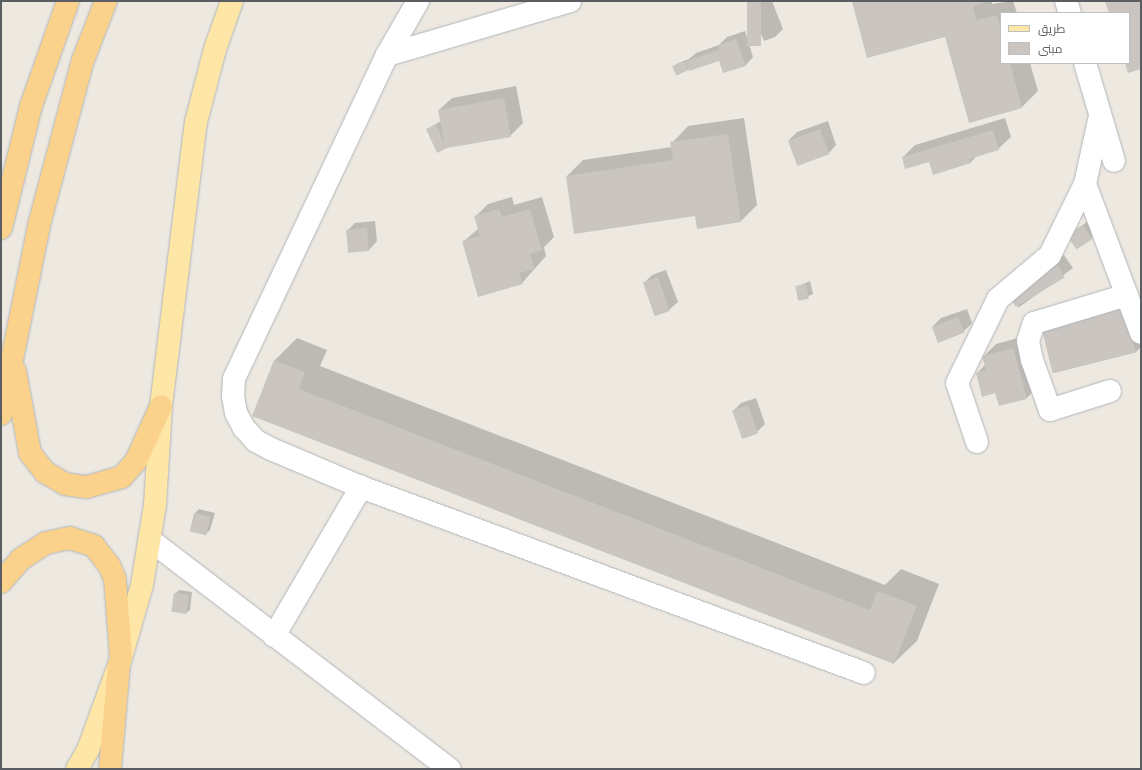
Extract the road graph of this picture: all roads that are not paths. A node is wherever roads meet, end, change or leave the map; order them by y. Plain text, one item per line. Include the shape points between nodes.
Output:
1 (68, 1) edge
2 (106, 1) edge
3 (232, 1) edge
4 (418, 1) edge
5 (570, 1) edge
6 (1066, 1) edge
7 (1070, 12) edge
8 (387, 55) junction
9 (1085, 64) edge
10 (1100, 116) junction
11 (1114, 161) dead end
12 (1085, 184) junction
13 (1, 228) edge
14 (1127, 295) junction
15 (1141, 333) edge
16 (12, 352) junction
17 (1110, 391) dead end
18 (161, 406) junction
19 (1, 414) edge
20 (976, 442) dead end
21 (361, 487) junction
22 (150, 540) junction
23 (1, 582) edge
24 (274, 636) junction
25 (120, 661) junction
26 (864, 673) dead end
27 (78, 769) edge
28 (110, 769) edge
29 (450, 769) edge

1 - 13 highway via 31,106
2 - 16 highway via 83,60 39,225
3 - 18 main road via 215,49 196,122
4 - 8 street
5 - 8 street
6 - 7 street
8 - 21 street via 234,379 236,413 244,428 256,441
9 - 10 street
10 - 11 street
10 - 12 street
12 - 14 street
12 - 20 street via 1050,255 998,299 957,383
14 - 15 street
14 - 17 street via 1034,323 1028,341 1050,410
16 - 18 highway via 22,420 30,453 45,472 65,484 87,487 122,477 136,462
16 - 19 highway
18 - 22 main road via 155,505
21 - 24 street
21 - 26 street
22 - 24 street
22 - 25 main road via 142,585
23 - 25 highway via 20,559 46,543 70,538 94,546 109,565 115,579
24 - 29 street
25 - 27 main road via 88,750
25 - 28 highway

